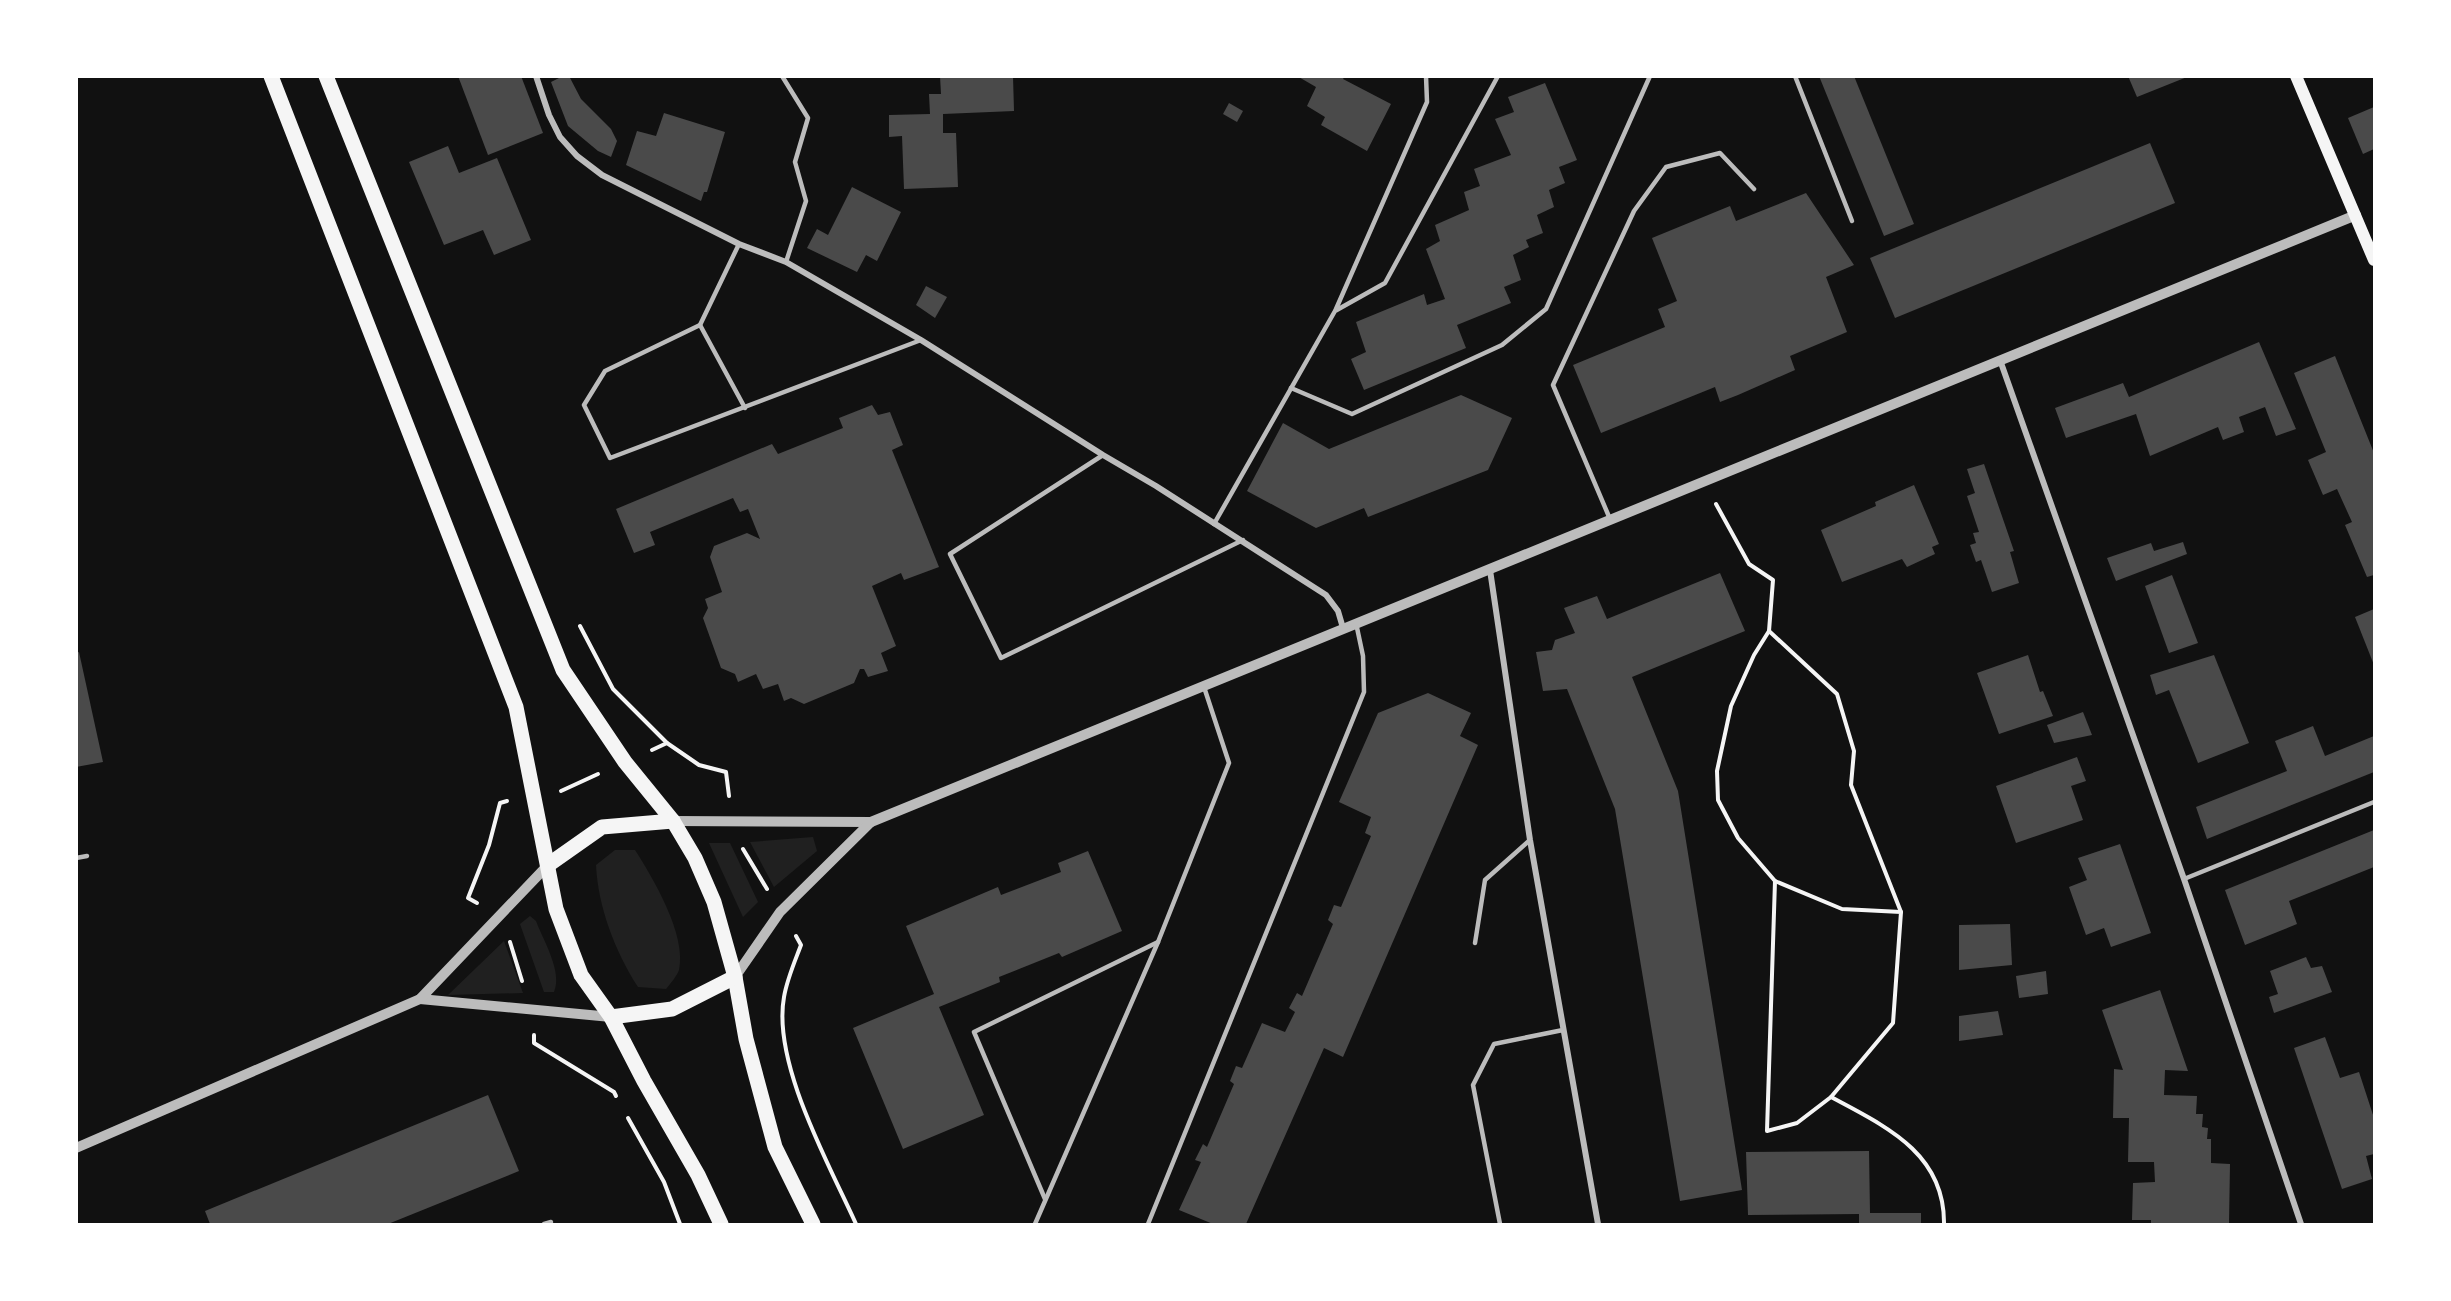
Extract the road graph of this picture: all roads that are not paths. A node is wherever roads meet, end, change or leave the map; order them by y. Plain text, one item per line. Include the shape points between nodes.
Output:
1 (271, 76) edge
2 (326, 76) edge
3 (536, 76) edge
4 (782, 76) edge
5 (1426, 76) edge
6 (1498, 76) edge
7 (1650, 76) edge
8 (1795, 76) edge
9 (2296, 76) edge
10 (1754, 189) dead end
11 (2356, 215) junction
12 (1852, 220) dead end
13 (739, 244) junction
14 (2374, 260) edge
15 (786, 262) junction
16 (1335, 311) junction
17 (700, 325) junction
18 (921, 340) junction
19 (2000, 360) junction
20 (1291, 388) junction
21 (745, 408) junction
22 (1103, 455) junction
23 (1610, 519) junction
24 (1214, 524) junction
25 (1243, 540) junction
26 (1490, 570) junction
27 (1356, 623) junction
28 (1343, 628) junction
29 (1204, 687) junction
30 (2374, 802) edge
31 (673, 821) junction
32 (871, 822) junction
33 (1530, 840) junction
34 (87, 856) dead end
35 (76, 858) edge
36 (548, 865) junction
37 (2184, 879) junction
38 (1158, 942) junction
39 (1475, 943) dead end
40 (735, 977) junction
41 (420, 999) junction
42 (611, 1017) junction
43 (1563, 1030) junction
44 (76, 1148) edge
45 (1045, 1199) junction
46 (550, 1222) dead end
47 (544, 1224) edge
48 (721, 1224) edge
49 (813, 1224) edge
50 (1035, 1224) edge
51 (1147, 1224) edge
52 (1500, 1224) edge
53 (1598, 1224) edge
54 (2301, 1224) edge

1 - 36 main road via 516,707
2 - 31 main road via 562,670 625,762
3 - 13 street via 560,137 577,156 602,175
4 - 15 lane via 808,118 795,162 806,201
5 - 16 lane via 1427,102
6 - 16 lane via 1385,283
7 - 20 lane via 1546,309 1502,345 1352,414
8 - 12 lane
9 - 11 main road
10 - 23 lane via 1720,153 1666,167 1634,212 1553,385
11 - 14 main road
11 - 19 street
13 - 15 street
13 - 17 lane
15 - 18 street
16 - 20 lane
17 - 21 lane
17 - 21 lane via 605,371 584,405 610,458
18 - 21 lane
18 - 22 street
19 - 23 street
19 - 37 street
20 - 24 lane
22 - 24 street
22 - 25 lane via 950,554 1001,658
23 - 26 street
24 - 25 street
25 - 28 street via 1326,595 1338,611
26 - 27 street
26 - 33 street
27 - 28 street
27 - 51 lane via 1363,656 1364,692
28 - 29 street
29 - 32 street
29 - 38 lane via 1229,763
30 - 37 lane
31 - 32 street
31 - 36 main road via 602,827
31 - 40 main road via 714,902
32 - 40 street via 780,912
33 - 39 lane via 1485,880
33 - 43 street
34 - 35 lane
36 - 41 street
36 - 42 main road via 556,909 581,975
37 - 54 street
38 - 45 lane
38 - 45 lane via 974,1032
40 - 42 main road via 672,1009
40 - 49 main road via 746,1039 775,1147
41 - 42 street
41 - 44 street
42 - 48 main road
43 - 52 lane via 1494,1044 1473,1084
43 - 53 street
45 - 50 lane
46 - 47 lane

